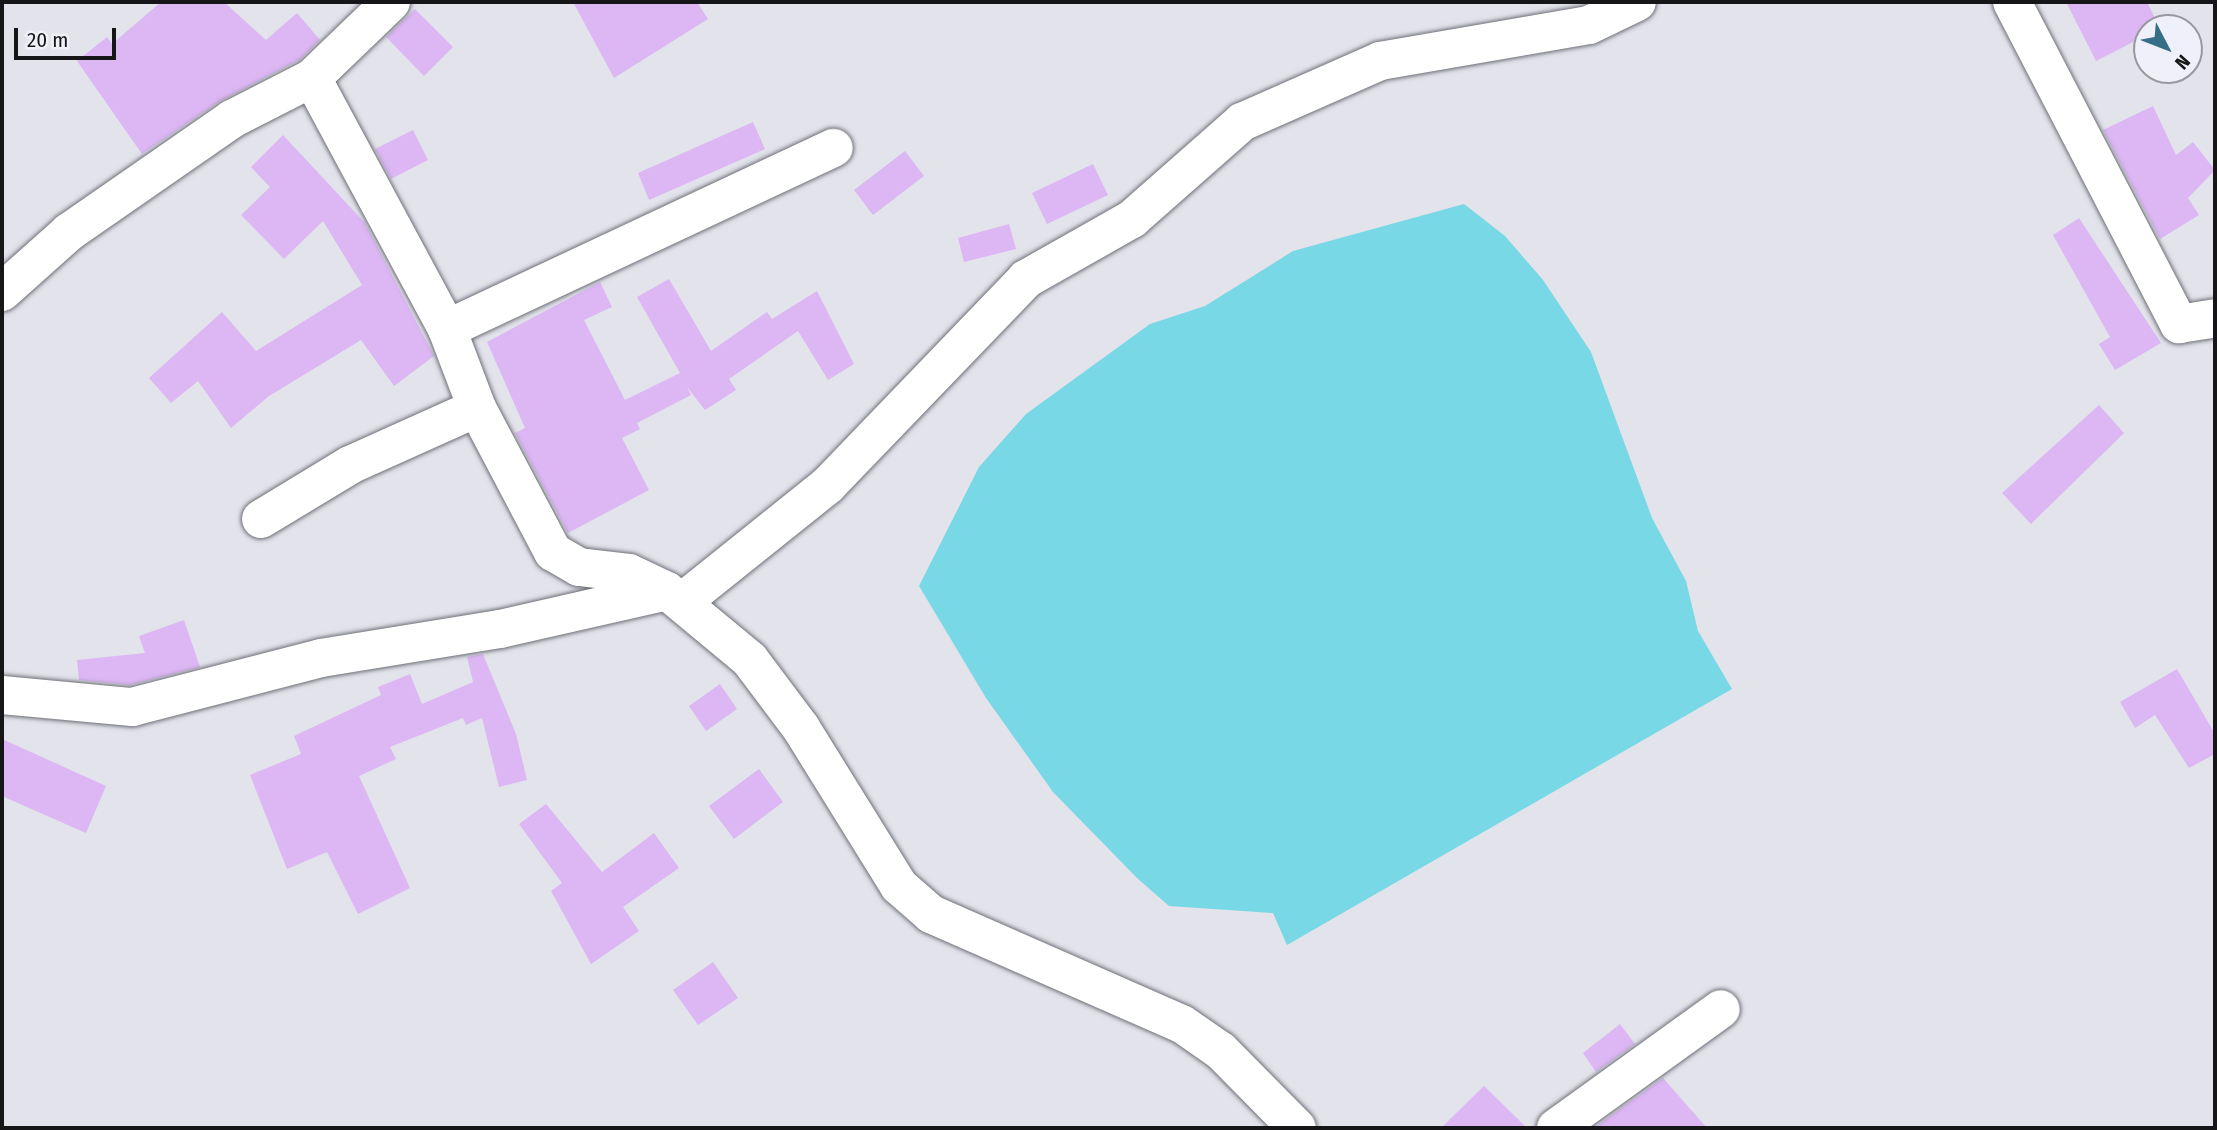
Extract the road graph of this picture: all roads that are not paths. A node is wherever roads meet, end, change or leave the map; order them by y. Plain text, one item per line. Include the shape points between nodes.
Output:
1 (391, 2) edge
2 (1637, 2) edge
3 (2012, 2) edge
4 (312, 78) junction
5 (834, 148) dead end
6 (2, 292) edge
7 (2215, 318) edge
8 (447, 329) junction
9 (477, 408) junction
10 (261, 519) dead end
11 (675, 596) junction
12 (2, 695) edge
13 (1721, 1009) dead end
14 (1297, 1128) edge
15 (1556, 1128) edge

1 - 4 street
2 - 11 street via 1589,25 1380,61 1276,102 1242,122 1132,219 1026,279 828,485
3 - 7 street via 2179,324
4 - 6 street via 232,119 69,232
4 - 8 street
5 - 8 street
8 - 9 street
9 - 10 street via 350,466
9 - 11 street via 553,552 579,567 629,573
11 - 12 street via 321,658 132,707
11 - 14 street via 760,671 900,886 931,914 1182,1024 1221,1051
13 - 15 street

